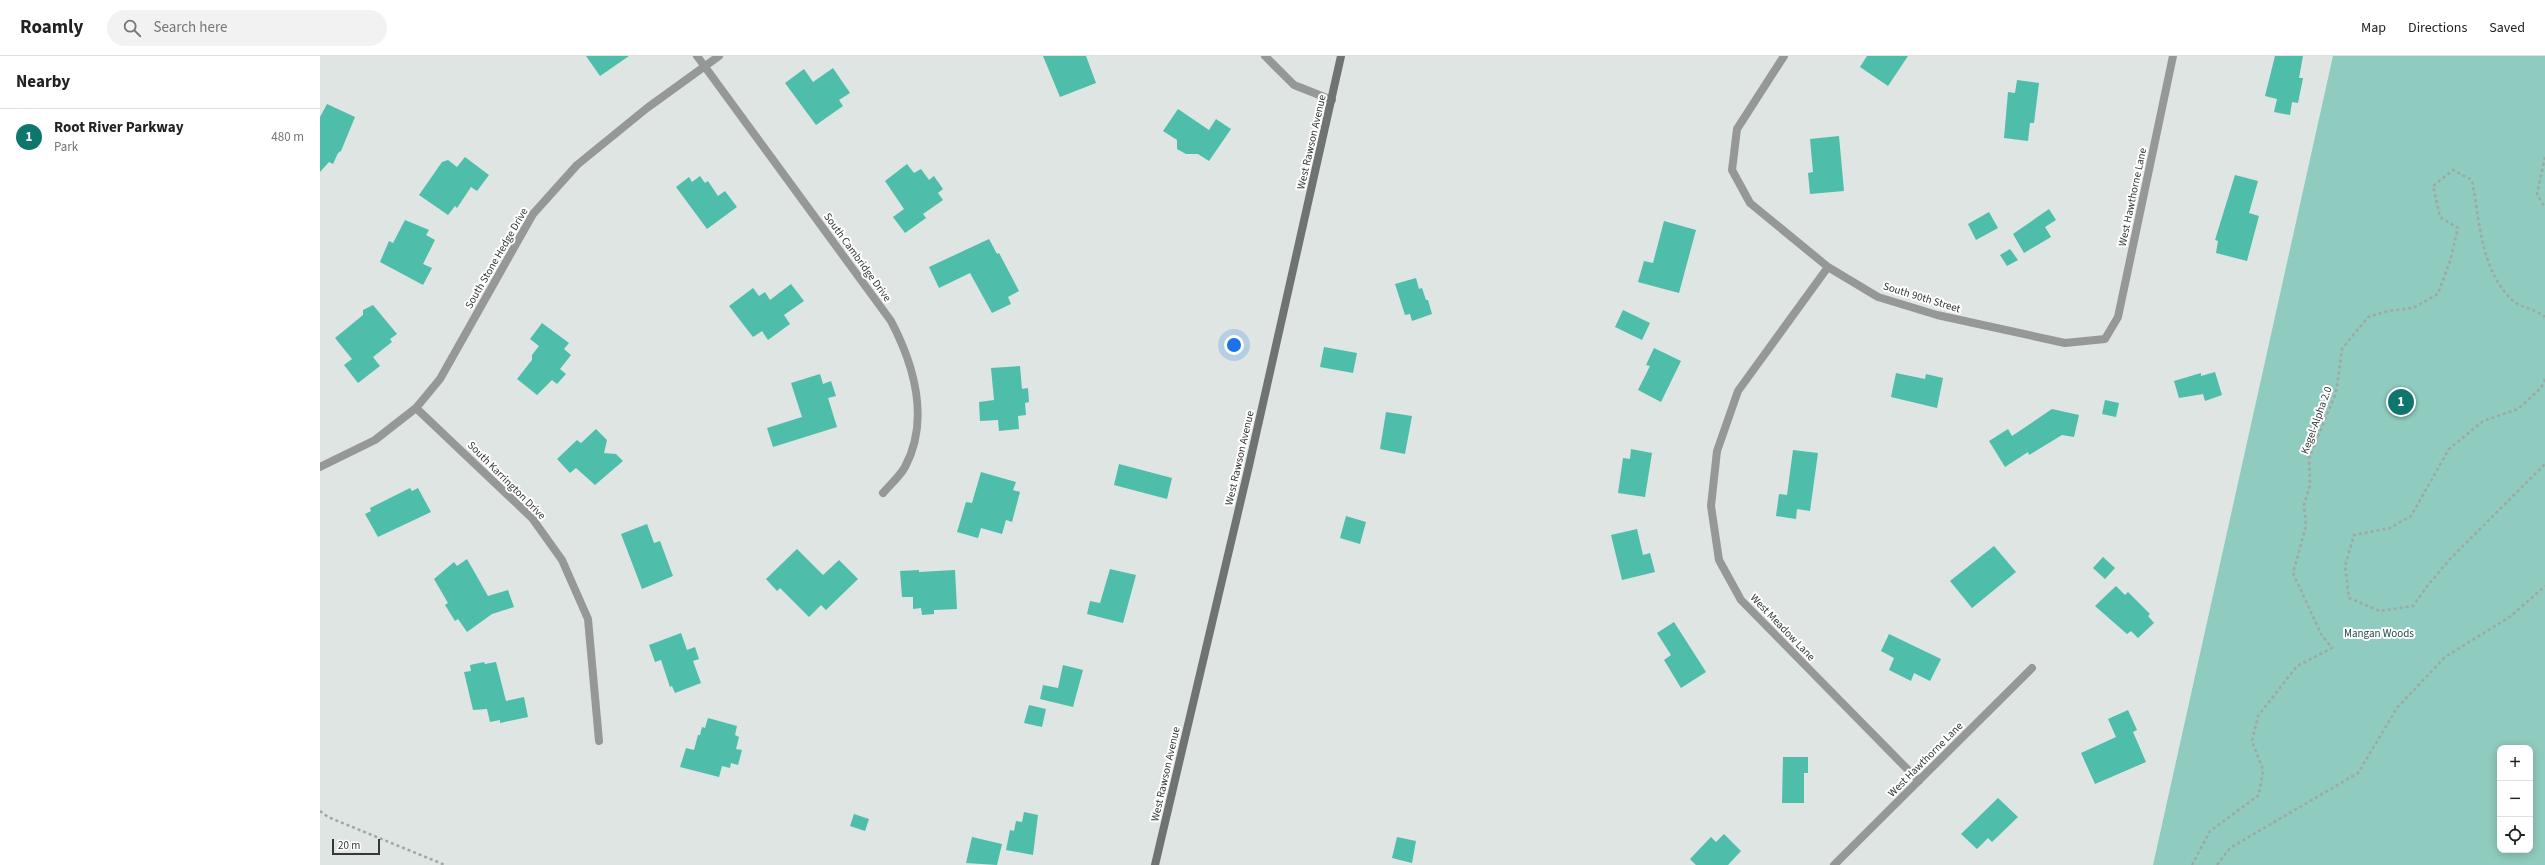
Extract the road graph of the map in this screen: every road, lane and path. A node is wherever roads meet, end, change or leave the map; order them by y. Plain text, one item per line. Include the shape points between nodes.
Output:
1 (697, 56) edge
2 (719, 56) edge
3 (1265, 56) edge
4 (1341, 56) edge
5 (1784, 56) edge
6 (2173, 56) edge
7 (704, 67) junction
8 (1332, 100) junction
9 (2545, 157) edge
10 (2545, 208) edge
11 (1828, 267) junction
12 (2545, 316) edge
13 (2105, 339) joint
14 (2545, 379) edge
15 (416, 408) junction
16 (2545, 464) edge
17 (320, 467) edge
18 (883, 493) dead end
19 (2545, 586) edge
20 (2032, 668) dead end
21 (599, 741) dead end
22 (1919, 781) junction
23 (320, 811) edge
24 (438, 864) edge
25 (445, 865) edge
26 (1155, 865) edge
27 (1834, 865) edge
28 (2192, 865) edge
29 (2217, 865) edge

1 - 7 street, South Cambridge Drive
2 - 7 street, South Stone Hedge Drive
3 - 8 street via 1294,85
4 - 8 main road, West Rawson Avenue
5 - 11 street, South 90th Street via 1737,129 1732,170 1750,203
6 - 13 street, West Hawthorne Lane via 2118,317
7 - 15 street, South Stone Hedge Drive via 647,108 576,165 533,214 440,379
7 - 18 street, South Cambridge Drive via 891,321 902,342 916,391 917,433 904,468
8 - 26 main road, West Rawson Avenue
9 - 10 path via 2537,194
11 - 13 street, South 90th Street via 1878,297 1937,315 2065,343
11 - 22 street, West Meadow Lane via 1738,391 1717,451 1711,506 1719,560 1741,600
12 - 28 path, Kegel-Alpha 2.0 via 2513,301 2494,277 2481,243 2472,180 2453,170 2433,186 2440,217 2458,228 2438,294 2413,308 2368,317 2342,349 2336,393 2309,458 2310,484 2304,505 2306,526 2293,573 2321,634 2332,648 2297,666 2258,716 2252,741 2263,770 2258,795 2210,831
14 - 16 path via 2541,388 2518,409 2483,422 2449,449 2410,516 2390,528 2354,535 2344,566 2349,598 2380,611 2414,606 2451,558
15 - 17 street, South Stone Hedge Drive via 375,440
15 - 21 street, South Karrington Drive via 532,518 562,560 588,619
19 - 29 path via 2511,616 2445,657 2397,708 2358,773 2230,848
20 - 22 street, West Hawthorne Lane
22 - 27 street, West Hawthorne Lane
23 - 24 path via 328,818 391,841
24 - 25 path

